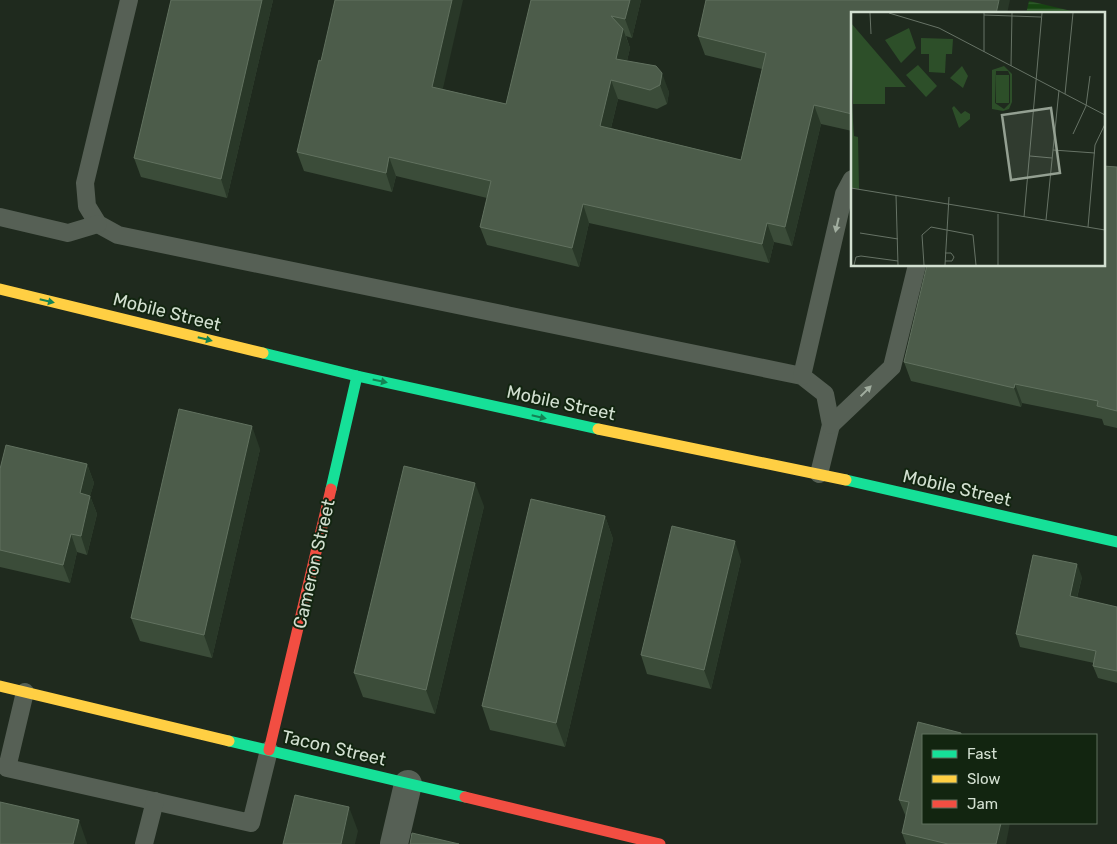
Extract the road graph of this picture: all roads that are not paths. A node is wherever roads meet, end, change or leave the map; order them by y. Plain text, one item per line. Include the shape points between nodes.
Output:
1 (129, 0) edge
2 (851, 181) edge
3 (0, 216) edge
4 (98, 224) junction
5 (917, 266) edge
6 (0, 290) edge
7 (357, 376) junction
8 (802, 376) junction
9 (831, 425) junction
10 (819, 474) junction
11 (1117, 542) edge
12 (0, 686) edge
13 (25, 692) junction
14 (269, 750) junction
15 (408, 784) junction
16 (155, 801) junction
17 (144, 844) edge
18 (394, 844) edge
19 (660, 844) edge

1 - 4 lane via 85,182 87,206
2 -> 8 lane via 844,194
3 - 4 lane via 68,233
4 - 8 lane via 118,235
9 -> 5 lane via 892,367
6 -> 7 street, Mobile Street
7 -> 10 street, Mobile Street
7 - 14 street, Cameron Street
8 - 9 lane via 825,394
9 - 10 lane
10 - 11 street, Mobile Street
12 - 13 street, Tacon Street
13 - 14 street, Tacon Street
13 - 16 lane via 7,768
14 - 15 street, Tacon Street
14 - 16 lane via 251,823
15 - 18 street
15 - 19 street, Tacon Street
16 - 17 lane

